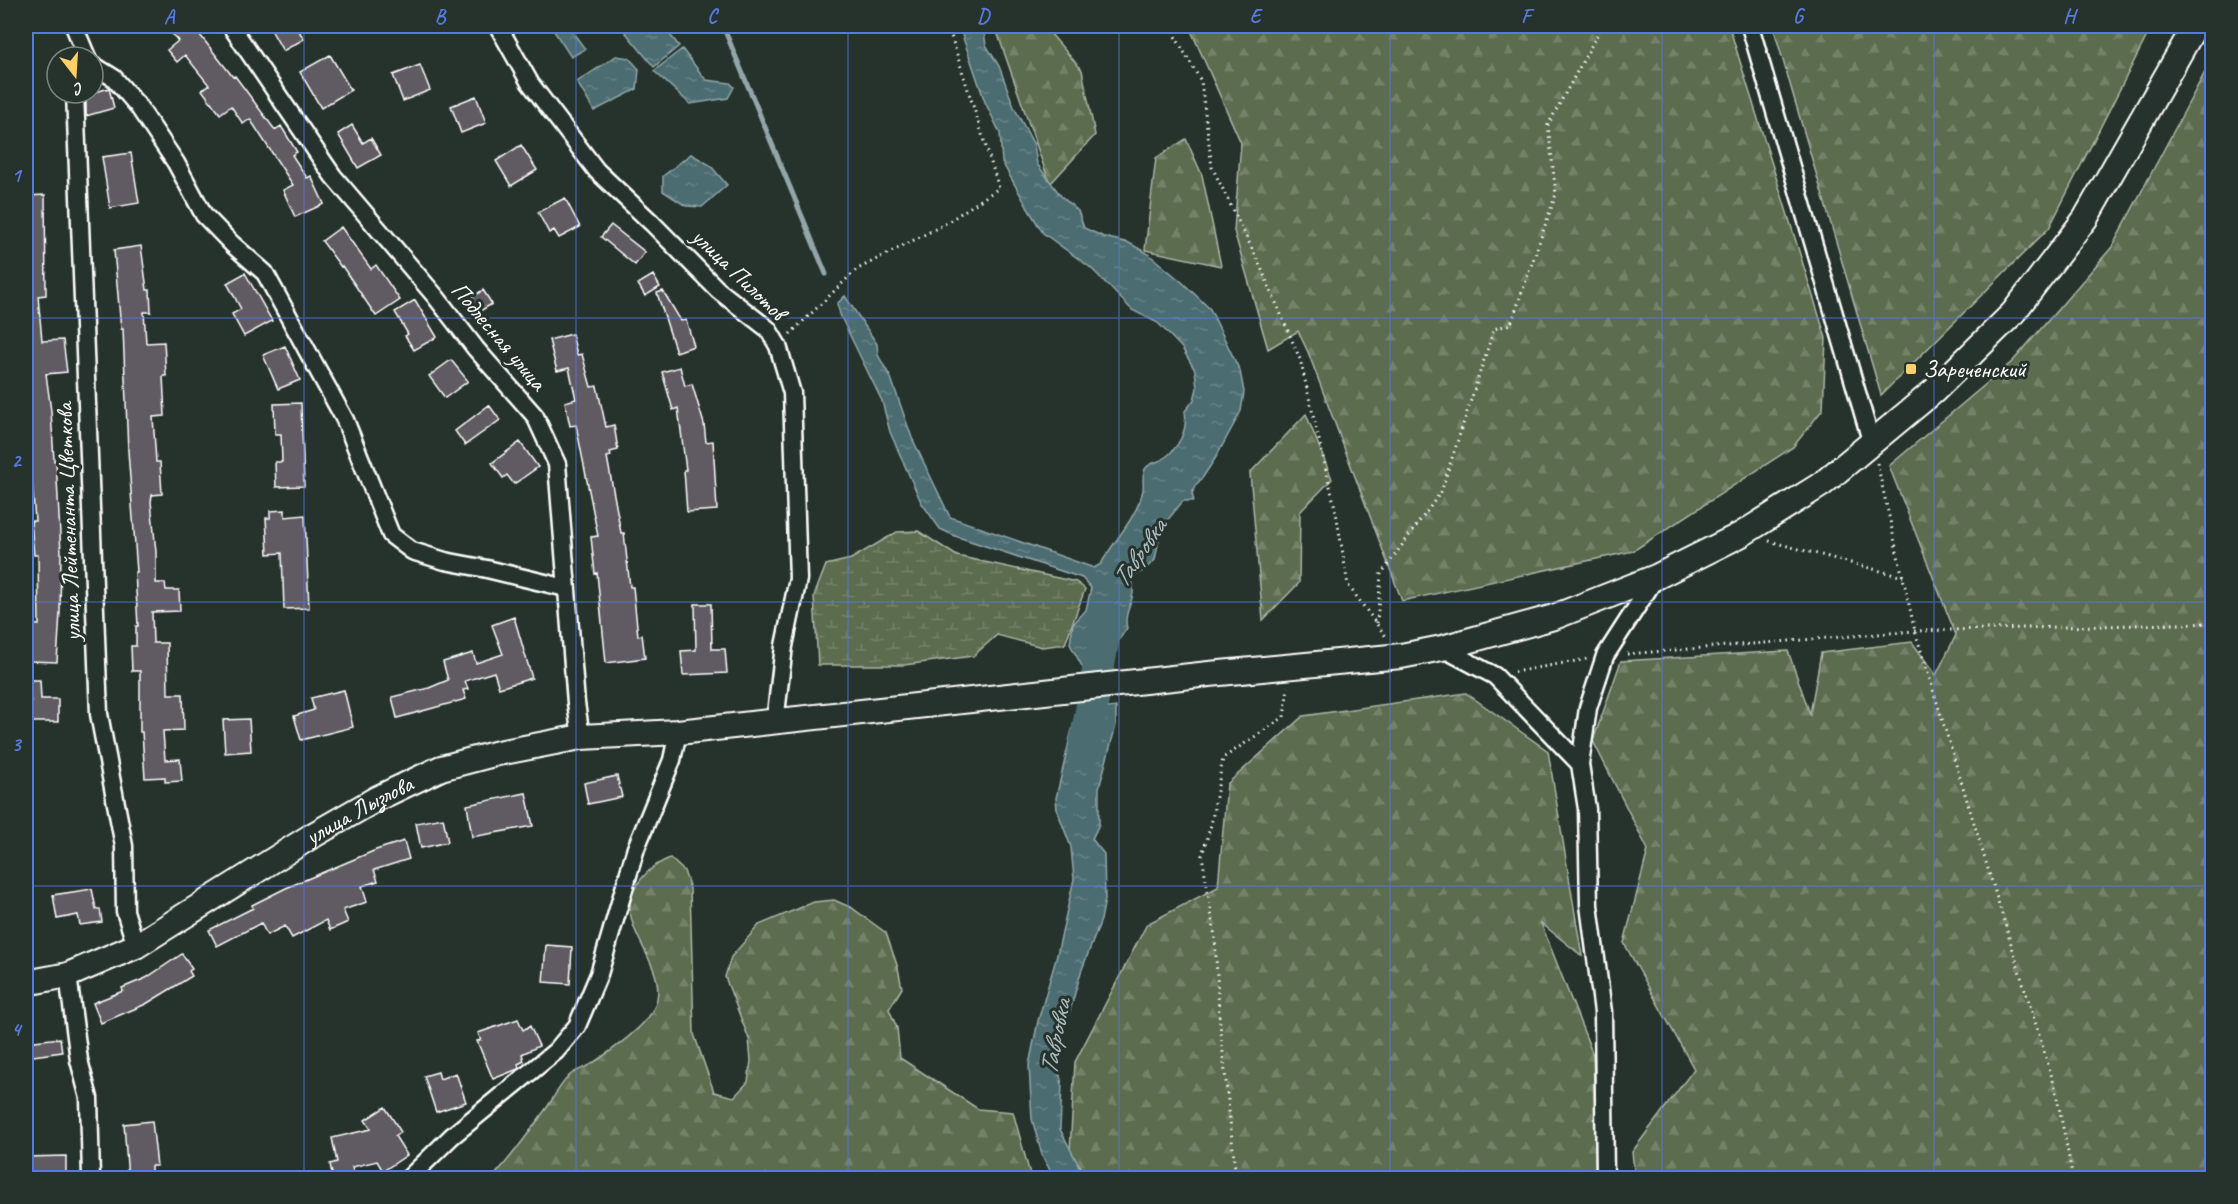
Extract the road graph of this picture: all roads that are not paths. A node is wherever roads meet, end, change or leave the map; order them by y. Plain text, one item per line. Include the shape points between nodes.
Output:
1 (75, 26) edge
2 (231, 26) edge
3 (498, 26) edge
4 (1750, 26) edge
5 (2195, 26) edge
6 (82, 45) edge
7 (105, 72) edge
8 (75, 105) edge
9 (1872, 444) junction
10 (1656, 577) junction
11 (566, 588) junction
12 (1442, 648) junction
13 (775, 723) junction
14 (678, 732) junction
15 (581, 737) junction
16 (1580, 764) junction
17 (136, 946) junction
18 (68, 975) junction
19 (26, 983) edge
20 (91, 1179) edge
21 (409, 1179) edge
22 (1605, 1179) edge

1 - 6 street
2 - 11 street, Подлесная улица via 333,176 535,416 557,464
3 - 13 street, улица Пилотов via 530,83 597,171 718,290 768,329 778,346 792,393 798,579 784,646
4 - 9 street
5 - 9 street, улица Лызлова via 2085,219 2013,313 1934,391
7 - 11 street via 138,106 204,214 266,273 345,420 391,535 412,551 445,561
8 - 17 street, улица Лейтенанта Цветкова via 99,714 124,846 126,911
9 - 10 street, улица Лызлова via 1822,484 1742,534
10 - 12 street, улица Лызлова via 1554,617
10 - 16 street via 1605,656 1588,708
11 - 15 street, Подлесная улица
12 - 13 street, улица Лызлова via 1401,656
12 - 16 street via 1495,676
13 - 14 street, улица Лызлова
14 - 15 street, улица Лызлова
14 - 21 street via 672,760 636,848 599,974 577,1026 556,1051 452,1136
15 - 17 street, улица Лызлова via 441,768 310,837
16 - 22 street via 1587,809 1589,905 1603,1012
17 - 18 street, улица Лызлова
18 - 19 street, улица Лызлова
18 - 20 street via 79,1060 89,1098

